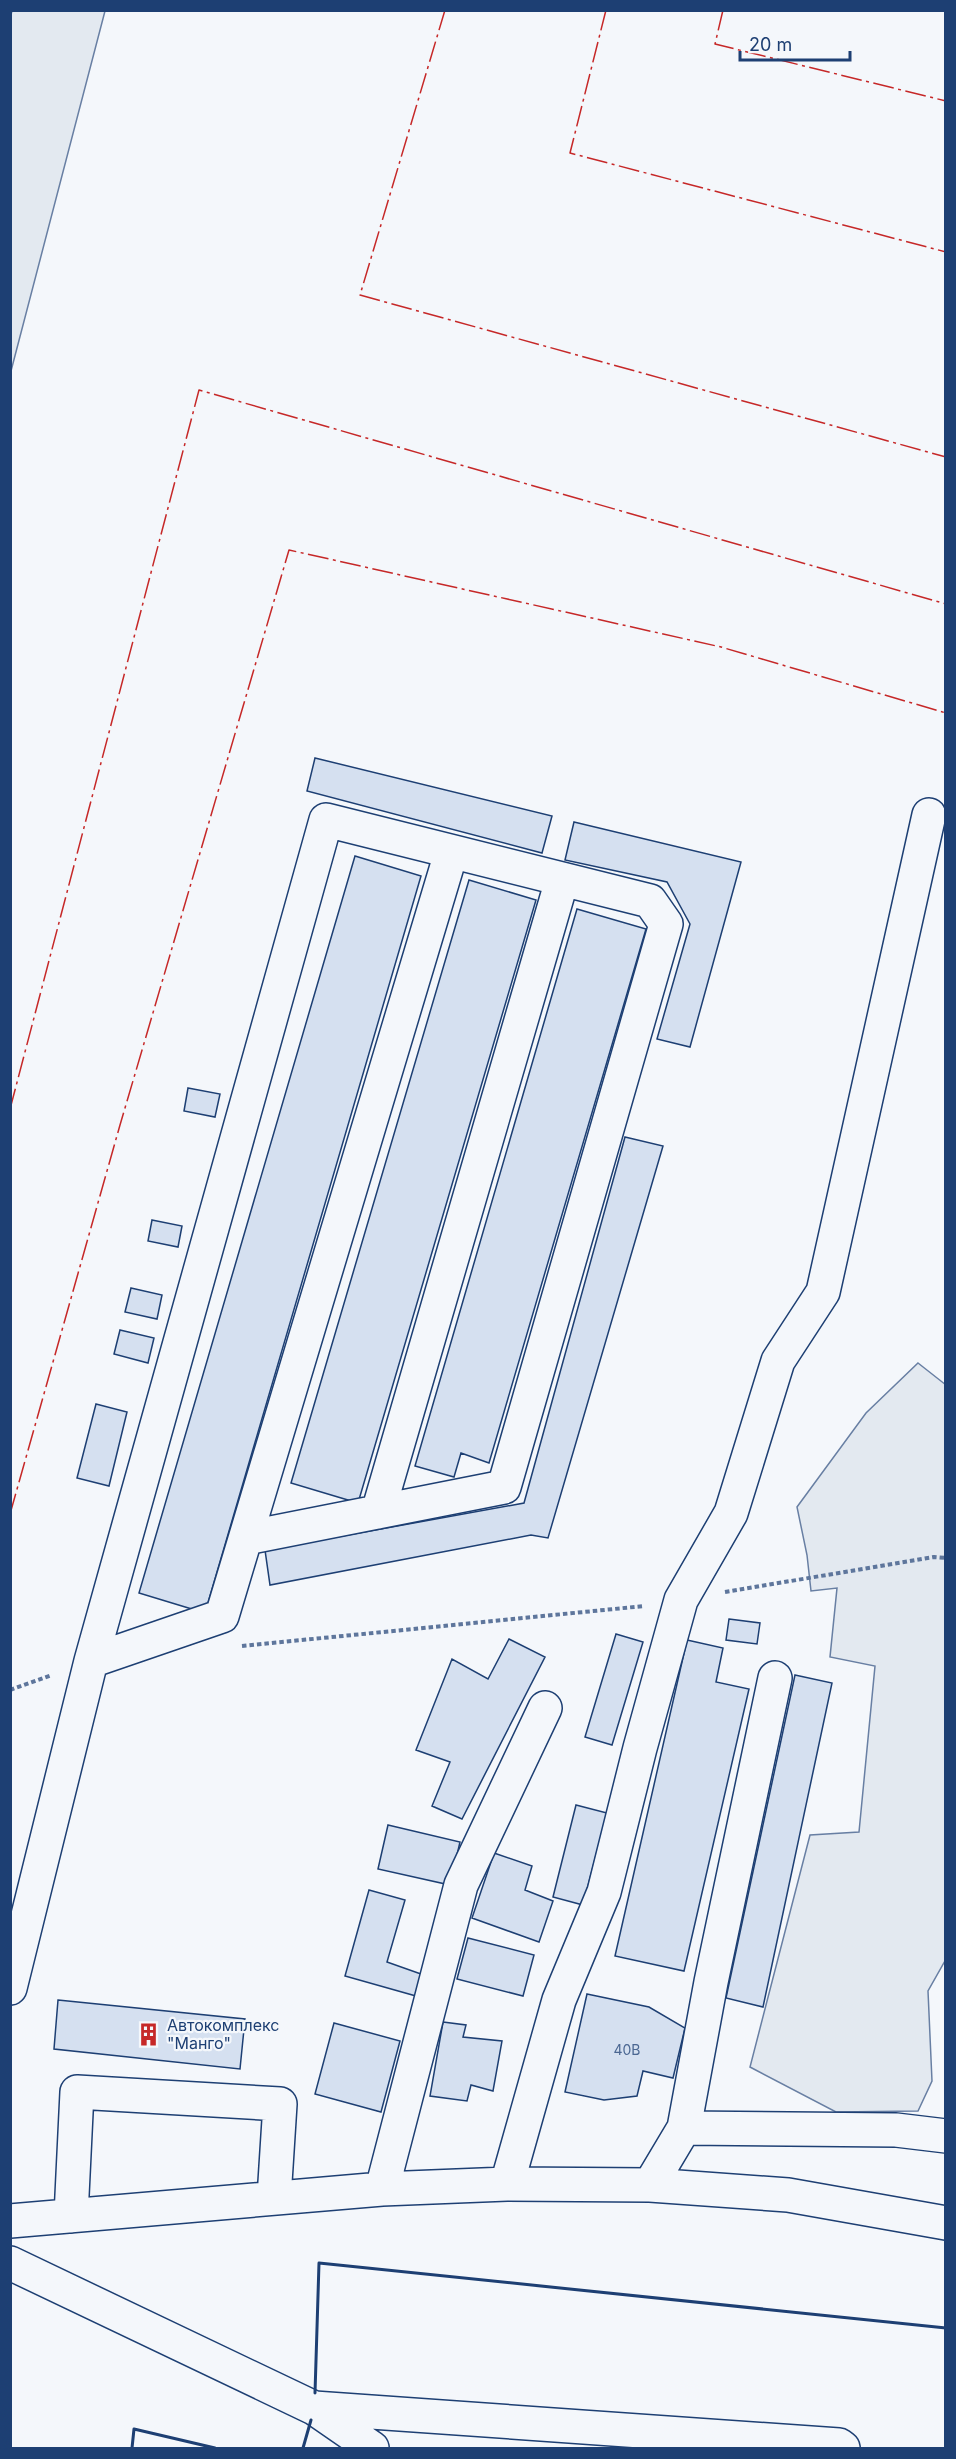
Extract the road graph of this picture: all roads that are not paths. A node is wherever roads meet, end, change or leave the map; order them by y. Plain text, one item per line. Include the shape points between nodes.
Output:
1 (929, 814) dead end
2 (451, 853) junction
3 (562, 880) junction
4 (378, 1512) junction
5 (246, 1538) junction
6 (91, 1661) junction
7 (775, 1678) dead end
8 (545, 1708) dead end
9 (10, 1988) edge
10 (684, 2128) junction
11 (945, 2136) edge
12 (507, 2184) junction
13 (650, 2185) junction
14 (382, 2189) junction
15 (274, 2198) junction
16 (71, 2216) junction
17 (10, 2221) edge
18 (945, 2223) edge
19 (10, 2263) edge
20 (314, 2408) junction
21 (372, 2448) edge
22 (843, 2448) edge

1 - 12 street via 823,1292 778,1361 730,1513 681,1600 604,1892 559,2000
2 - 3 street
2 - 5 street
2 - 6 street via 326,820
3 - 4 street
3 - 4 street via 650,901 666,924 504,1487
4 - 5 street
5 - 6 street via 222,1616
6 - 9 street
7 - 10 street
8 - 14 street via 460,1885
10 - 11 street via 896,2130
10 - 13 street
12 - 13 street
12 - 14 street
13 - 18 street via 788,2196
14 - 15 street
15 - 16 street
15 - 16 street via 280,2104 77,2092
16 - 17 street
19 - 20 street
20 - 21 street
20 - 22 street

